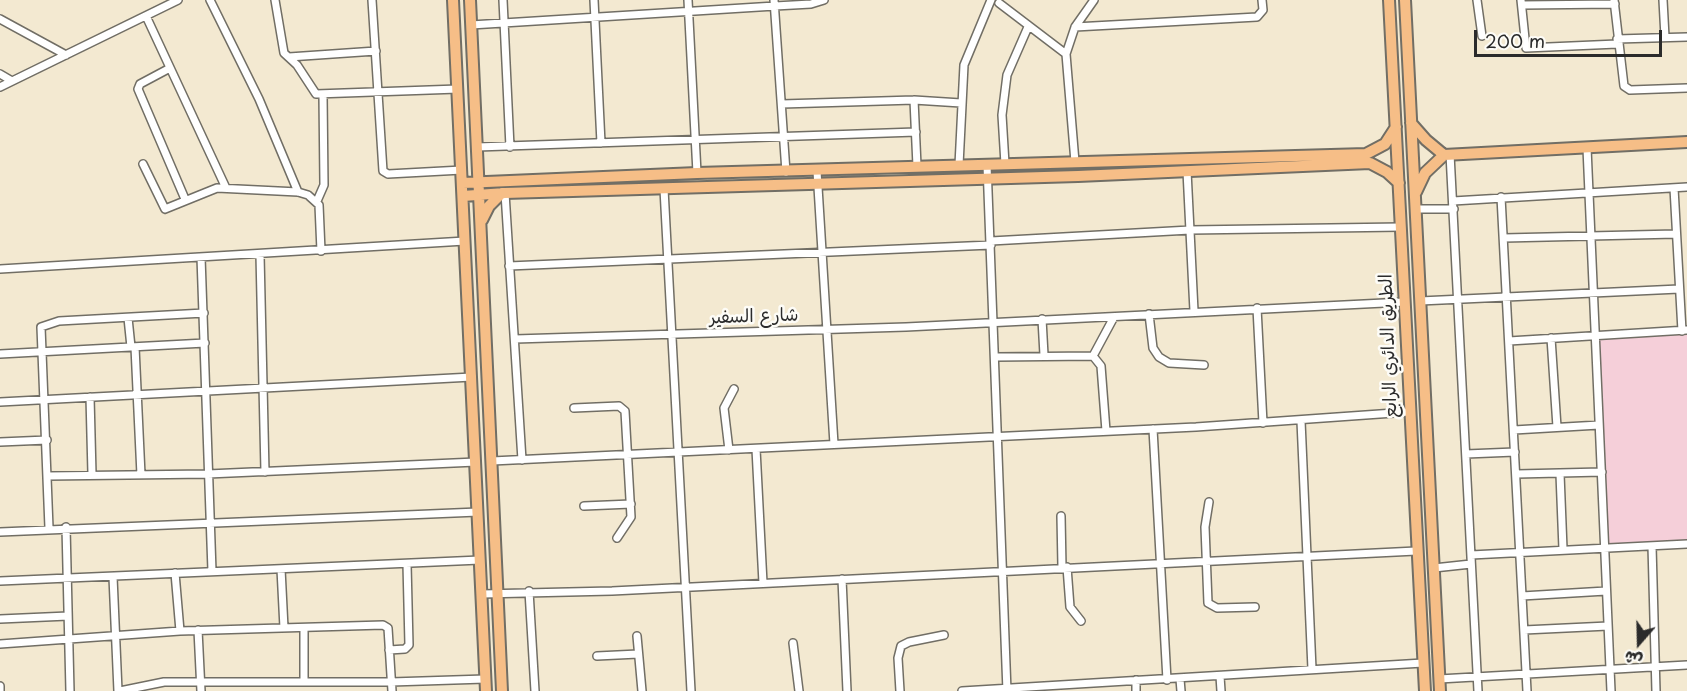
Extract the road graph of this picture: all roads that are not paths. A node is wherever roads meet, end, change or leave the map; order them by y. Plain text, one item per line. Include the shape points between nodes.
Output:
1 (210, 0) edge
2 (275, 0) edge
3 (372, 0) edge
4 (453, 0) edge
5 (470, 0) edge
6 (503, 0) edge
7 (594, 0) edge
8 (688, 0) edge
9 (824, 0) edge
10 (1094, 0) edge
11 (1262, 0) edge
12 (1389, 0) edge
13 (1405, 0) edge
14 (1477, 0) edge
15 (1664, 0) edge
16 (175, 1) edge
17 (996, 1) edge
18 (1566, 2) edge
19 (1614, 2) edge
20 (775, 3) edge
21 (1521, 3) edge
22 (689, 12) junction
23 (146, 16) junction
24 (595, 18) junction
25 (0, 19) edge
26 (504, 24) junction
27 (471, 25) junction
28 (1028, 27) junction
29 (1075, 27) junction
30 (1482, 36) dead end
31 (1665, 37) junction
32 (1687, 37) edge
33 (1617, 41) junction
34 (376, 51) junction
35 (1066, 54) junction
36 (66, 55) junction
37 (289, 57) junction
38 (170, 68) junction
39 (0, 74) edge
40 (12, 81) junction
41 (0, 87) edge
42 (1687, 88) edge
43 (458, 89) junction
44 (379, 93) junction
45 (324, 95) junction
46 (914, 100) junction
47 (782, 104) junction
48 (961, 104) junction
49 (1411, 123) junction
50 (1396, 127) junction
51 (916, 132) junction
52 (784, 136) junction
53 (696, 138) junction
54 (1687, 142) edge
55 (601, 143) junction
56 (477, 147) junction
57 (510, 147) junction
58 (1587, 148) junction
59 (1447, 154) junction
60 (1075, 162) junction
61 (143, 164) dead end
62 (1005, 164) junction
63 (959, 165) junction
64 (987, 165) junction
65 (478, 166) junction
66 (917, 166) junction
67 (885, 168) junction
68 (462, 170) junction
69 (818, 171) junction
70 (1188, 171) junction
71 (786, 172) junction
72 (697, 173) junction
73 (604, 177) junction
74 (988, 178) junction
75 (886, 182) junction
76 (463, 183) junction
77 (479, 183) junction
78 (1399, 183) junction
79 (819, 184) junction
80 (1687, 187) edge
81 (226, 188) junction
82 (1674, 188) junction
83 (664, 189) junction
84 (502, 190) junction
85 (604, 191) junction
86 (298, 192) junction
87 (1589, 193) junction
88 (480, 195) junction
89 (463, 196) junction
90 (1501, 197) junction
91 (1415, 198) junction
92 (185, 199) junction
93 (317, 201) junction
94 (1453, 205) junction
95 (1415, 209) junction
96 (482, 221) junction
97 (1401, 227) junction
98 (1190, 230) junction
99 (1676, 234) junction
100 (1591, 236) junction
101 (1504, 238) junction
102 (465, 241) junction
103 (991, 243) junction
104 (321, 250) junction
105 (822, 250) junction
106 (260, 255) junction
107 (201, 257) junction
108 (669, 258) junction
109 (509, 266) junction
110 (0, 269) edge
111 (1679, 289) junction
112 (1593, 294) junction
113 (1506, 297) junction
114 (1458, 300) junction
115 (1404, 302) junction
116 (1420, 302) junction
117 (1257, 308) junction
118 (1194, 311) junction
119 (204, 313) junction
120 (1149, 314) junction
121 (1114, 317) junction
122 (128, 318) junction
123 (1042, 319) junction
124 (994, 321) junction
125 (826, 330) junction
126 (1684, 330) edge
127 (673, 335) junction
128 (1595, 336) junction
129 (1551, 338) junction
130 (515, 339) junction
131 (1509, 341) junction
132 (205, 343) junction
133 (133, 347) junction
134 (41, 352) junction
135 (0, 354) edge
136 (1044, 355) junction
137 (1093, 356) junction
138 (996, 357) junction
139 (1204, 366) dead end
140 (471, 377) junction
141 (261, 387) junction
142 (734, 389) dead end
143 (206, 391) junction
144 (138, 394) junction
145 (90, 397) junction
146 (44, 400) junction
147 (0, 402) edge
148 (574, 408) dead end
149 (1408, 412) junction
150 (1301, 421) junction
151 (1263, 423) junction
152 (1599, 425) junction
153 (1557, 427) junction
154 (1153, 429) junction
155 (1514, 430) junction
156 (1106, 431) junction
157 (995, 437) junction
158 (46, 440) junction
159 (0, 442) edge
160 (834, 444) junction
161 (756, 449) junction
162 (729, 450) junction
163 (677, 451) junction
164 (1515, 452) junction
165 (627, 454) junction
166 (1466, 454) junction
167 (522, 460) junction
168 (492, 461) junction
169 (476, 462) junction
170 (265, 472) junction
171 (1602, 472) junction
172 (93, 474) junction
173 (208, 474) junction
174 (1517, 474) junction
175 (1560, 474) junction
176 (141, 475) junction
177 (48, 476) junction
178 (1432, 497) junction
179 (1413, 498) junction
180 (1209, 502) dead end
181 (631, 504) junction
182 (584, 506) dead end
183 (478, 512) junction
184 (1061, 516) dead end
185 (209, 523) junction
186 (66, 527) junction
187 (50, 528) junction
188 (1433, 528) junction
189 (1415, 530) junction
190 (0, 532) edge
191 (617, 538) dead end
192 (1687, 544) edge
193 (1652, 546) junction
194 (1605, 548) junction
195 (1563, 549) junction
196 (1416, 551) junction
197 (1519, 552) junction
198 (1471, 555) junction
199 (1306, 557) junction
200 (480, 560) junction
201 (1206, 563) junction
202 (407, 564) junction
203 (1162, 564) junction
204 (1471, 564) junction
205 (1064, 567) junction
206 (1434, 568) junction
207 (281, 569) junction
208 (212, 571) junction
209 (1000, 572) junction
210 (175, 573) junction
211 (113, 576) junction
212 (67, 579) junction
213 (842, 579) junction
214 (0, 581) edge
215 (763, 583) junction
216 (687, 587) junction
217 (530, 591) junction
218 (1606, 591) junction
219 (482, 594) junction
220 (498, 594) junction
221 (1522, 596) junction
222 (1255, 607) dead end
223 (68, 616) junction
224 (0, 619) edge
225 (1081, 621) dead end
226 (1608, 626) junction
227 (284, 628) junction
228 (304, 628) junction
229 (198, 630) junction
230 (1524, 630) junction
231 (180, 631) junction
232 (944, 634) dead end
233 (116, 636) junction
234 (637, 636) dead end
235 (69, 639) junction
236 (793, 643) dead end
237 (0, 644) edge
238 (389, 650) junction
239 (638, 654) junction
240 (597, 656) dead end
241 (1424, 663) junction
242 (1687, 665) edge
243 (1654, 666) junction
244 (1312, 669) junction
245 (1610, 669) junction
246 (1527, 674) junction
247 (1220, 676) junction
248 (1477, 677) junction
249 (485, 679) junction
250 (1180, 679) junction
251 (1439, 679) junction
252 (1136, 680) junction
253 (1167, 680) junction
254 (200, 681) junction
255 (304, 682) junction
256 (391, 682) junction
257 (0, 686) edge
258 (154, 688) edge
259 (1007, 690) edge
260 (0, 691) edge
261 (70, 691) edge
262 (119, 691) edge
263 (201, 691) edge
264 (392, 691) edge
265 (486, 691) edge
266 (502, 691) edge
267 (535, 691) edge
268 (642, 691) edge
269 (691, 691) edge
270 (799, 691) edge
271 (847, 691) edge
272 (900, 691) edge
273 (962, 691) edge
274 (1136, 691) edge
275 (1181, 691) edge
276 (1221, 691) edge
277 (1425, 691) edge
278 (1440, 691) edge
279 (1478, 691) edge
280 (1527, 691) edge
281 (1611, 691) edge
282 (1656, 691) edge

1 - 86 street via 259,99
2 - 37 street via 283,49
3 - 34 street
4 - 43 main road
5 - 27 main road
6 - 26 street
7 - 24 street
8 - 22 street
9 - 20 street
10 - 29 street
11 - 29 street via 1263,10 1257,17
12 - 50 main road, الطريق الدائري الرابع
13 - 49 main road, الطريق الدائري الرابع
14 - 30 street
15 - 31 street
16 - 23 street
17 - 28 street
17 - 48 street via 965,60
18 - 19 street
18 - 21 street
19 - 33 street
20 - 22 street
20 - 47 street
21 - 33 street via 1526,48
22 - 24 street
22 - 53 street
23 - 36 street
23 - 38 street
24 - 26 street
24 - 55 street
25 - 36 street
26 - 27 street
26 - 57 street
27 - 56 main road
28 - 35 street
28 - 62 street via 1008,75 1002,115
29 - 35 street
31 - 32 street
31 - 33 street
33 - 42 street via 1627,88
34 - 37 street
34 - 44 street
35 - 60 street
36 - 40 street
37 - 45 street via 312,91
38 - 81 street
38 - 92 street via 140,84 138,89
39 - 40 street
40 - 41 street
43 - 44 street
43 - 68 main road
44 - 45 street
44 - 68 street via 383,171 388,174
45 - 93 street via 324,185
46 - 47 street
46 - 48 street
46 - 51 street
47 - 52 street
48 - 63 street
49 - 59 main road via 1426,140
49 - 91 main road, الطريق الدائري الرابع
50 - 60 main road via 1385,144 1366,154
50 - 78 main road, الطريق الدائري الرابع
51 - 52 street
51 - 66 street
52 - 53 street
52 - 71 street
53 - 55 street
53 - 72 street
54 - 58 main road
55 - 57 street
56 - 57 street
56 - 65 main road
58 - 59 main road
58 - 87 street
59 - 91 main road via 1425,173
59 - 94 street
60 - 62 main road
61 - 92 street via 164,208
62 - 64 main road
63 - 64 main road
63 - 66 main road
64 - 74 street
65 - 77 main road
65 - 84 main road
66 - 67 main road
67 - 69 main road
67 - 75 main road
68 - 76 main road
69 - 71 main road
69 - 79 street
70 - 74 main road
70 - 78 main road via 1370,163
70 - 98 street
71 - 72 main road
72 - 73 main road
73 - 84 main road
73 - 85 main road
74 - 75 main road
74 - 103 street
75 - 79 main road
76 - 77 main road
76 - 89 main road
77 - 84 main road
77 - 88 main road
78 - 97 main road, الطريق الدائري الرابع
79 - 83 main road
79 - 105 street
80 - 82 street
81 - 86 street
81 - 92 street via 211,188
82 - 87 street
82 - 99 street
83 - 85 main road
83 - 108 street
84 - 85 main road
84 - 88 main road
84 - 96 main road
84 - 109 street
86 - 93 street
87 - 90 street
87 - 100 street
88 - 89 main road
88 - 96 main road
89 - 102 main road
90 - 94 street
90 - 101 street
91 - 95 main road, الطريق الدائري الرابع
93 - 104 street
94 - 95 street
94 - 114 street
95 - 116 main road, الطريق الدائري الرابع
96 - 168 main road
97 - 98 street
97 - 115 main road, الطريق الدائري الرابع
98 - 103 street
98 - 118 street
99 - 100 street
99 - 111 street
100 - 101 street
100 - 112 street
101 - 113 street
102 - 104 street
102 - 140 main road
103 - 105 street
103 - 124 street
104 - 106 street
105 - 108 street
105 - 125 street
106 - 107 street
106 - 141 street
107 - 110 street
107 - 119 street
108 - 109 street
108 - 127 street
109 - 130 street
111 - 112 street
111 - 126 street
112 - 113 street
112 - 128 street
113 - 114 street
113 - 131 street
114 - 116 street
114 - 166 street
115 - 117 street, شارع السفير
115 - 149 main road, الطريق الدائري الرابع
116 - 178 main road, الطريق الدائري الرابع
117 - 118 street, شارع السفير
117 - 151 street
118 - 120 street, شارع السفير
119 - 122 street
119 - 132 street
120 - 121 street, شارع السفير
120 - 139 street via 1153,348 1159,357 1169,363
121 - 123 street, شارع السفير
121 - 137 street
122 - 133 street
122 - 134 street via 47,323 41,327
123 - 124 street, شارع السفير
123 - 136 street
124 - 125 street, شارع السفير
124 - 138 street
125 - 127 street, شارع السفير
125 - 160 street
126 - 128 street
127 - 130 street, شارع السفير
127 - 163 street
128 - 129 street
128 - 152 street
129 - 131 street
129 - 153 street
130 - 167 street
131 - 155 street
132 - 133 street
132 - 143 street
133 - 134 street
133 - 144 street
134 - 135 street
134 - 146 street
136 - 137 street
136 - 138 street
137 - 156 street via 1101,366
138 - 157 street
140 - 141 street
140 - 169 main road
141 - 143 street
141 - 170 street
142 - 162 street via 724,408
143 - 144 street
143 - 173 street
144 - 145 street
144 - 176 street
145 - 146 street
145 - 172 street
146 - 147 street
146 - 158 street
148 - 165 street via 623,408
149 - 150 street
149 - 179 main road, الطريق الدائري الرابع
150 - 151 street
150 - 199 street
151 - 154 street
152 - 153 street
152 - 171 street
153 - 155 street
154 - 156 street
154 - 203 street
155 - 164 street
156 - 157 street
157 - 160 street
157 - 209 street
158 - 159 street
158 - 177 street
160 - 161 street
161 - 162 street
161 - 215 street
162 - 163 street
163 - 165 street
163 - 216 street
164 - 166 street
164 - 174 street
165 - 167 street
165 - 181 street
166 - 198 street
167 - 168 street
168 - 220 main road
169 - 170 street
169 - 183 main road
170 - 173 street
171 - 175 street
171 - 194 street
172 - 176 street
172 - 177 street
173 - 176 street
173 - 185 street
174 - 175 street
174 - 197 street
175 - 195 street
177 - 187 street
178 - 179 main road via 1422,501
178 - 188 main road, الطريق الدائري الرابع
179 - 189 main road, الطريق الدائري الرابع
180 - 201 street
181 - 182 street
181 - 191 street via 631,517
183 - 185 street
183 - 200 main road
184 - 205 street
185 - 186 street
185 - 208 street
186 - 187 street
186 - 212 street
187 - 190 street
188 - 189 main road via 1423,526
188 - 206 main road, الطريق الدائري الرابع
189 - 196 main road, الطريق الدائري الرابع
192 - 193 street
193 - 194 street
193 - 243 street
194 - 195 street
194 - 218 street
195 - 197 street
196 - 199 street
196 - 241 main road, الطريق الدائري الرابع
197 - 198 street
197 - 221 street
198 - 204 street
199 - 201 street
199 - 244 street
200 - 202 street
200 - 219 main road
201 - 203 street
201 - 222 street via 1211,606
202 - 207 street
202 - 238 street via 409,645
203 - 205 street
203 - 253 street
204 - 206 street
204 - 248 street
205 - 209 street
205 - 225 street via 1070,607
206 - 251 main road, الطريق الدائري الرابع
207 - 208 street
207 - 227 street
208 - 210 street
209 - 213 street
209 - 259 street
210 - 211 street
210 - 231 street
211 - 212 street
211 - 233 street
212 - 214 street
212 - 223 street
213 - 215 street
213 - 271 street
215 - 216 street
216 - 217 street
216 - 269 street
217 - 220 street
217 - 267 street
218 - 221 street
218 - 226 street
219 - 220 street
219 - 249 main road
220 - 266 main road
221 - 230 street
223 - 224 street
223 - 235 street
226 - 230 street
226 - 245 street
227 - 228 street
227 - 229 street
228 - 238 street via 384,625 388,628
228 - 255 street
229 - 231 street
229 - 254 street
230 - 246 street
231 - 233 street
232 - 272 street via 901,646
233 - 235 street
233 - 262 street
234 - 239 street
235 - 237 street
235 - 261 street
236 - 270 street
238 - 256 street
239 - 240 street
239 - 268 street
241 - 244 street
241 - 277 main road, الطريق الدائري الرابع
242 - 243 street
243 - 245 street
243 - 282 street
244 - 247 street
245 - 246 street
245 - 281 street
246 - 248 street
246 - 280 street
247 - 250 street
247 - 276 street
248 - 251 street
248 - 279 street
249 - 256 street
249 - 265 main road
250 - 253 street
250 - 275 street
251 - 278 main road, الطريق الدائري الرابع
252 - 253 street
252 - 259 street
252 - 274 street
254 - 255 street
254 - 258 street
254 - 263 street
255 - 256 street
256 - 264 street
257 - 260 street
258 - 262 street
259 - 273 street

